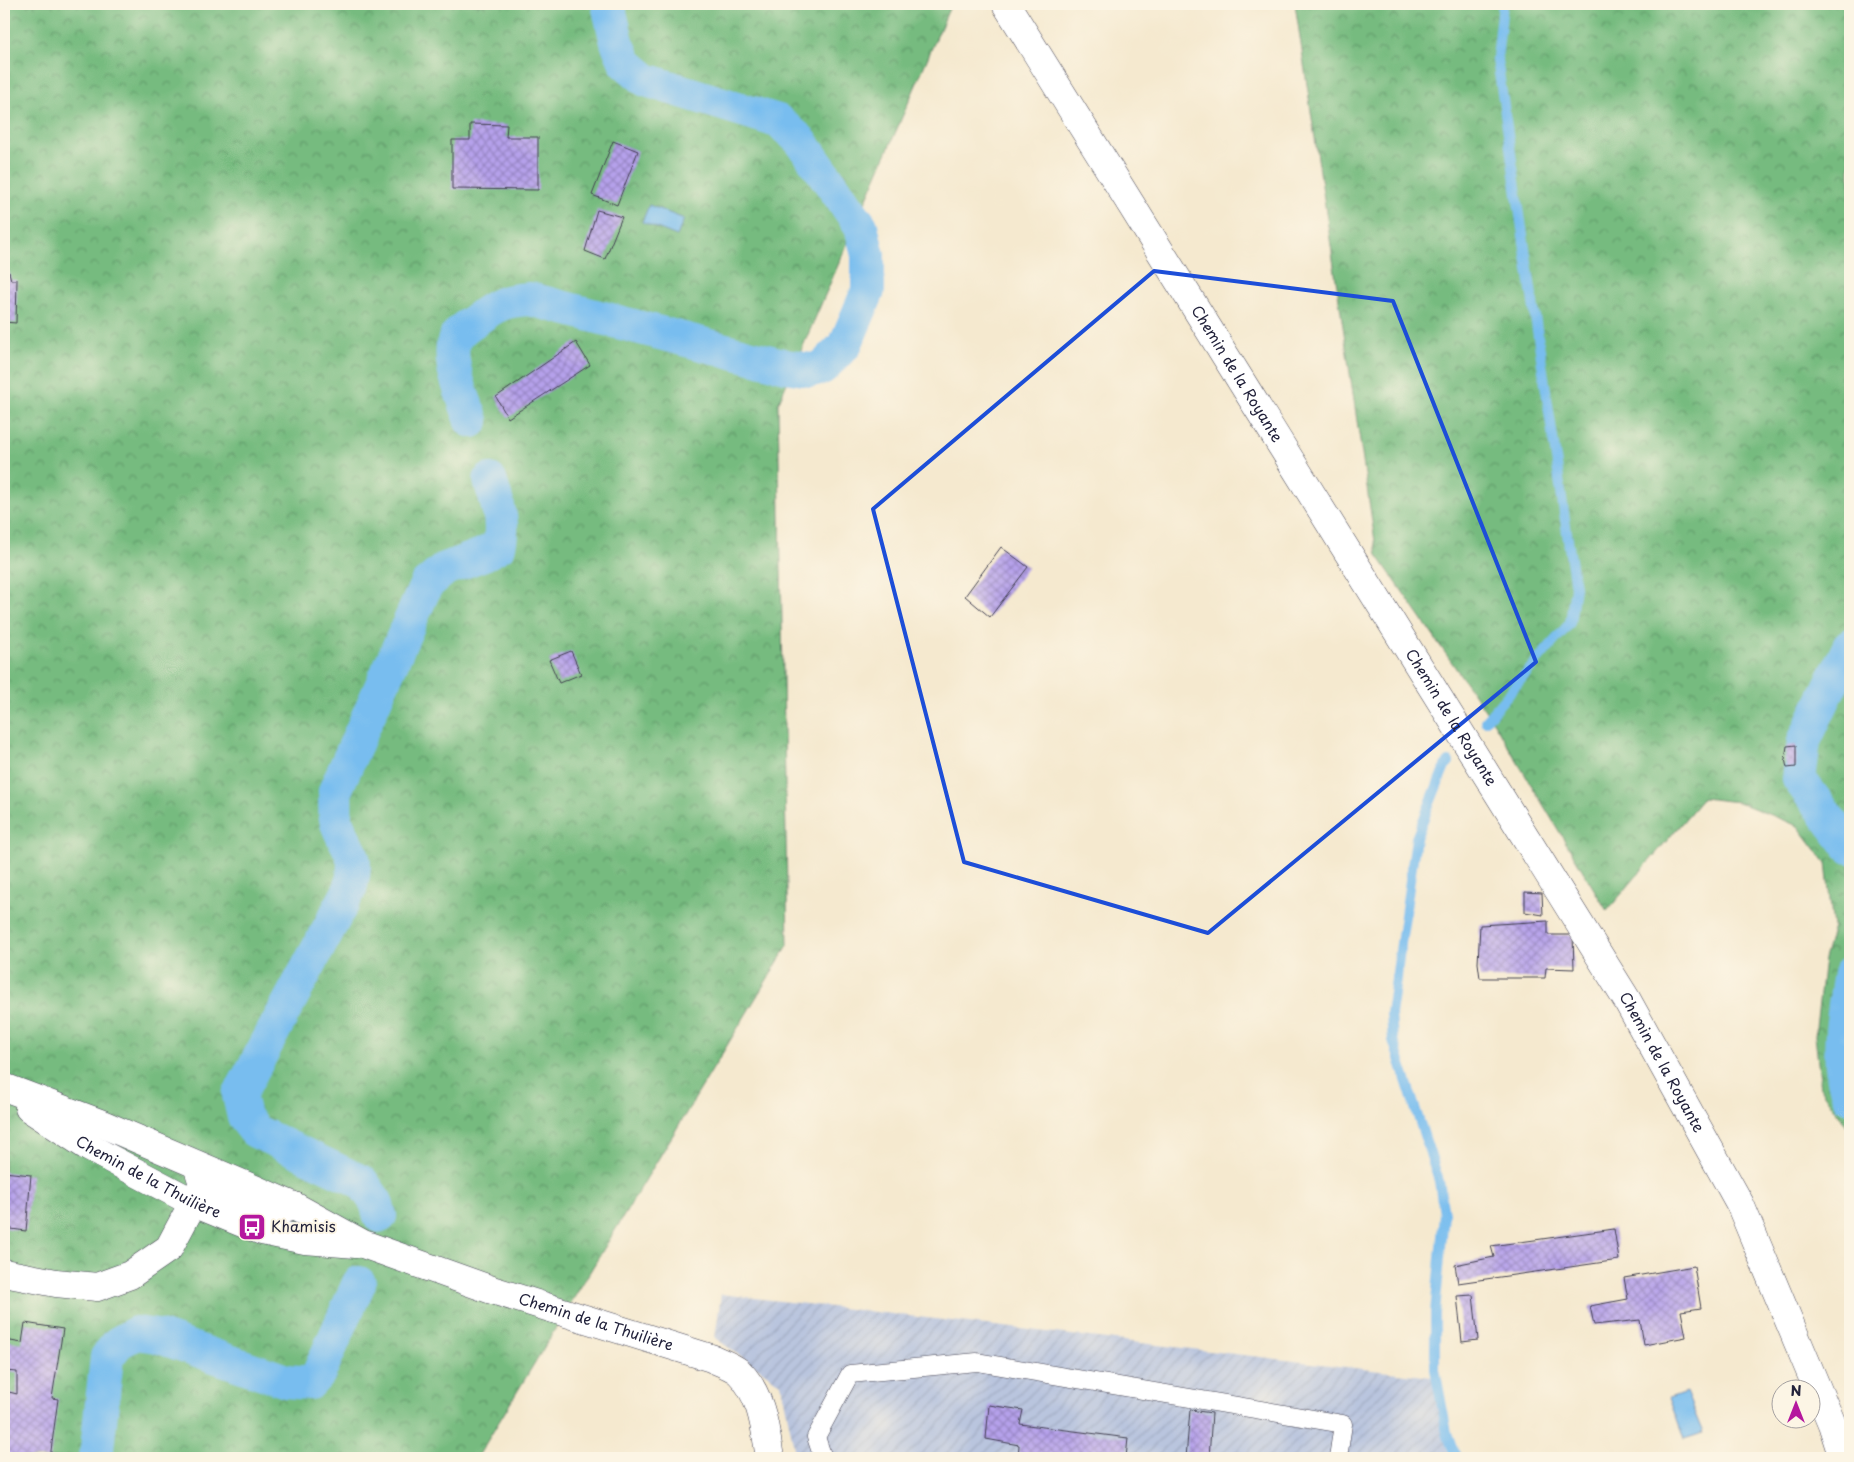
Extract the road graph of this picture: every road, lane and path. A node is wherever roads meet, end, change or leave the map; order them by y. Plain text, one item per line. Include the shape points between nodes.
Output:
1 (1006, 4) edge
2 (4, 1087) edge
3 (4, 1092) edge
4 (198, 1184) junction
5 (363, 1244) junction
6 (4, 1273) edge
7 (770, 1458) edge
8 (823, 1458) edge
9 (1338, 1458) edge
10 (1843, 1458) edge

1 - 10 street, Chemin de la Royante via 1627,1000 1740,1204 1832,1424
2 - 4 street, Chemin de la Thuilière via 100,1123
3 - 4 street, Chemin de la Thuilière via 90,1148
4 - 5 street, Chemin de la Thuilière via 294,1206
4 - 5 street, Chemin de la Thuilière via 262,1231 305,1240
4 - 6 street via 169,1248 130,1275 97,1287
5 - 7 street, Chemin de la Thuilière via 492,1290 711,1358 738,1371 754,1392 763,1416
8 - 9 lane via 816,1437 850,1374 977,1362 1343,1424

